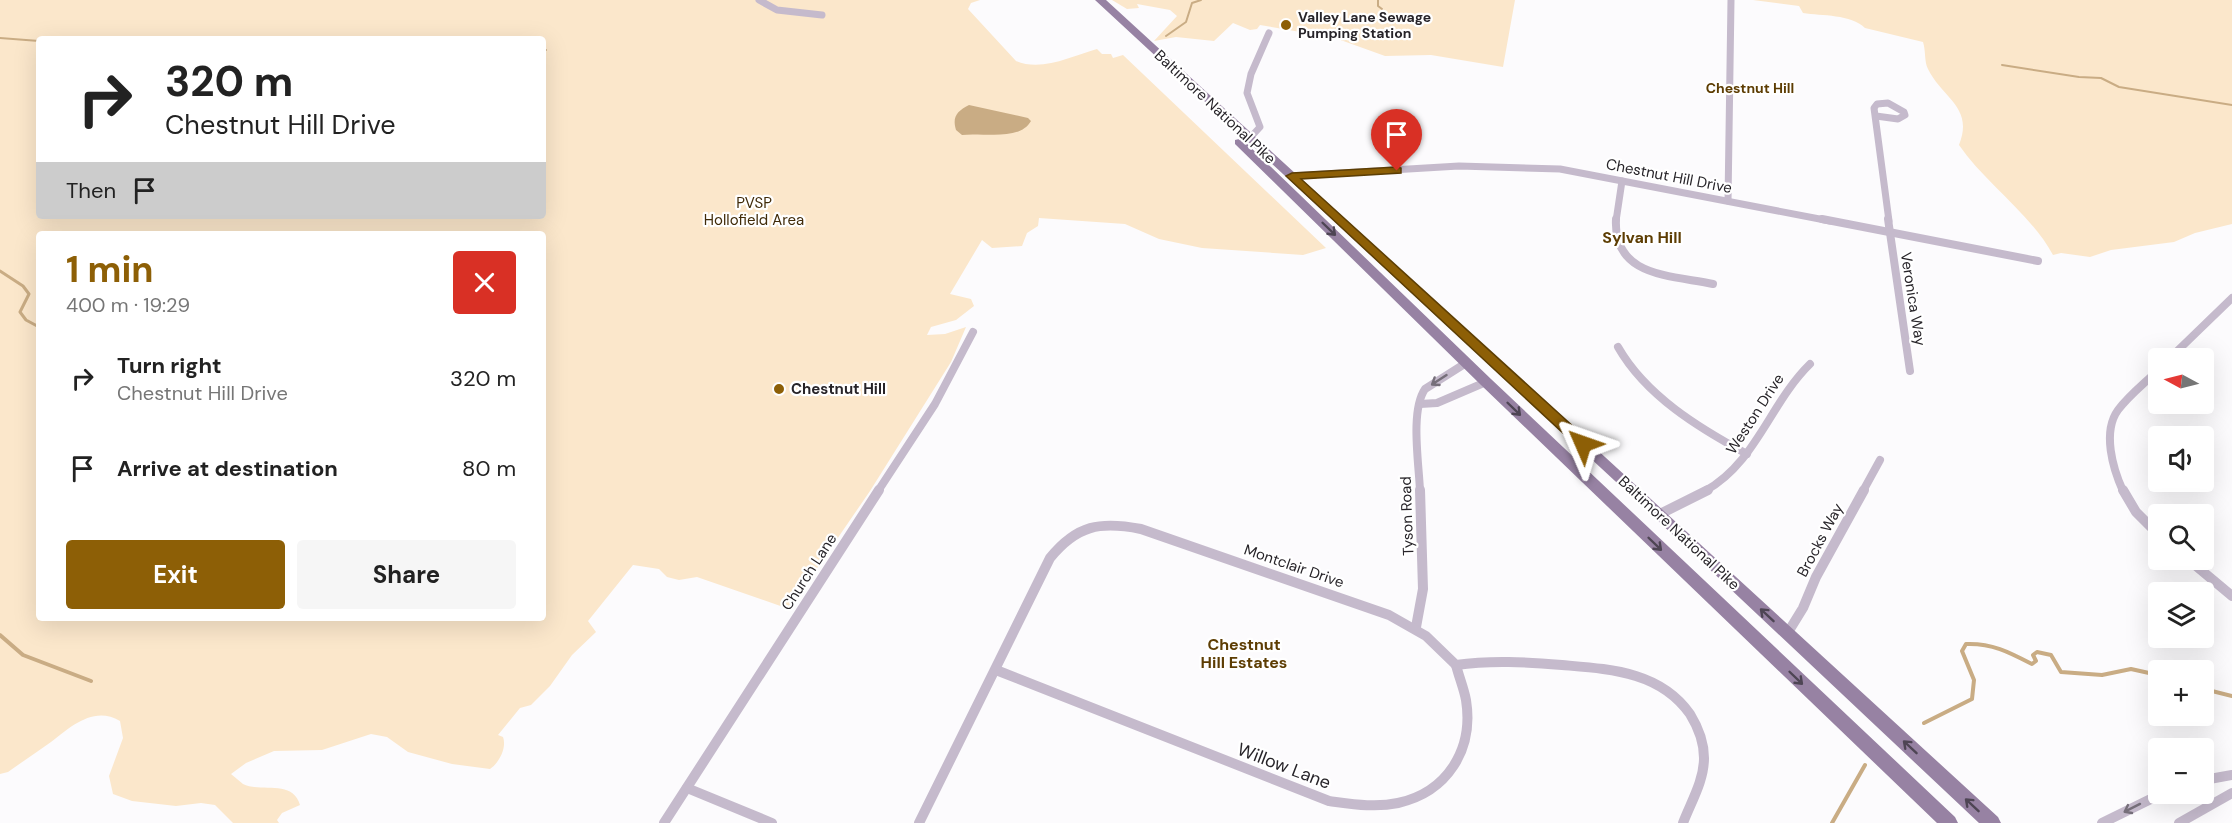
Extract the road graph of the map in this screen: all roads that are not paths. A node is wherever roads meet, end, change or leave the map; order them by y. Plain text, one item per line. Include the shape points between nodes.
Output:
1 (759, 0) edge
2 (1090, 0) edge
3 (1100, 0) edge
4 (1731, 0) edge
5 (822, 15) dead end
6 (1269, 33) dead end
7 (1876, 116) junction
8 (1249, 139) junction
9 (1292, 176) junction
10 (1622, 181) junction
11 (1728, 201) junction
12 (1890, 232) junction
13 (2037, 261) dead end
14 (1713, 284) dead end
15 (2232, 298) edge
16 (973, 332) dead end
17 (1618, 347) dead end
18 (2180, 348) edge
19 (1466, 363) junction
20 (1810, 363) dead end
21 (1911, 371) dead end
22 (2148, 380) edge
23 (1486, 382) junction
24 (1420, 404) junction
25 (1748, 454) junction
26 (1880, 460) dead end
27 (1660, 514) junction
28 (2148, 524) edge
29 (2201, 570) edge
30 (2232, 596) edge
31 (1416, 627) junction
32 (1787, 634) junction
33 (1456, 665) junction
34 (996, 670) junction
35 (2232, 775) edge
36 (2214, 778) edge
37 (687, 788) junction
38 (2232, 793) edge
39 (2148, 800) edge
40 (664, 823) edge
41 (772, 823) edge
42 (919, 823) edge
43 (1683, 823) edge
44 (1949, 823) edge
45 (1992, 823) edge
46 (2102, 823) edge
47 (2179, 823) edge

1 - 5 street via 777,10
2 -> 19 main road, Baltimore National Pike
3 - 8 main road, Baltimore National Pike
4 - 11 street
6 - 8 street via 1247,86 1260,127
7 - 7 street, Veronica Way via 1877,104 1896,105 1905,115 1898,119
7 - 12 street, Veronica Way
8 - 9 main road, Baltimore National Pike
9 - 10 street, Chestnut Hill Drive via 1518,166 1560,169
9 - 27 main road, Baltimore National Pike
10 - 11 street, Chestnut Hill Drive
10 - 14 street via 1616,235 1619,251 1646,270
11 - 12 street, Chestnut Hill Drive
12 - 13 street, Chestnut Hill Drive
12 - 21 street, Veronica Way
15 - 18 street
16 - 37 street, Church Lane via 935,404
17 - 25 street via 1631,370 1698,426
19 - 23 main road, Baltimore National Pike
19 -> 24 street via 1425,389
20 - 25 street, Weston Drive via 1790,384
22 - 28 street via 2116,412 2109,438 2124,495
23 - 24 street via 1437,403
23 -> 44 main road, Baltimore National Pike
24 - 31 street, Tyson Road via 1417,426 1423,589
25 - 27 street, Weston Drive via 1713,487
26 - 32 street, Brocks Way
32 -> 27 main road, Baltimore National Pike
29 - 30 street
31 - 33 street, Montclair Drive
31 - 34 street, Montclair Drive via 1141,530 1109,525 1082,529 1059,546
45 -> 32 main road, Baltimore National Pike
33 - 34 street, Willow Lane via 1464,686 1468,725 1459,764 1447,781 1429,792 1393,806 1372,808 1329,801
33 - 43 street via 1481,660 1609,670 1647,678 1662,686 1691,716 1703,745 1700,777
34 - 42 street, Montclair Drive
35 - 36 street
37 - 40 street, Church Lane
37 - 41 street
38 - 47 street
39 -> 46 street

